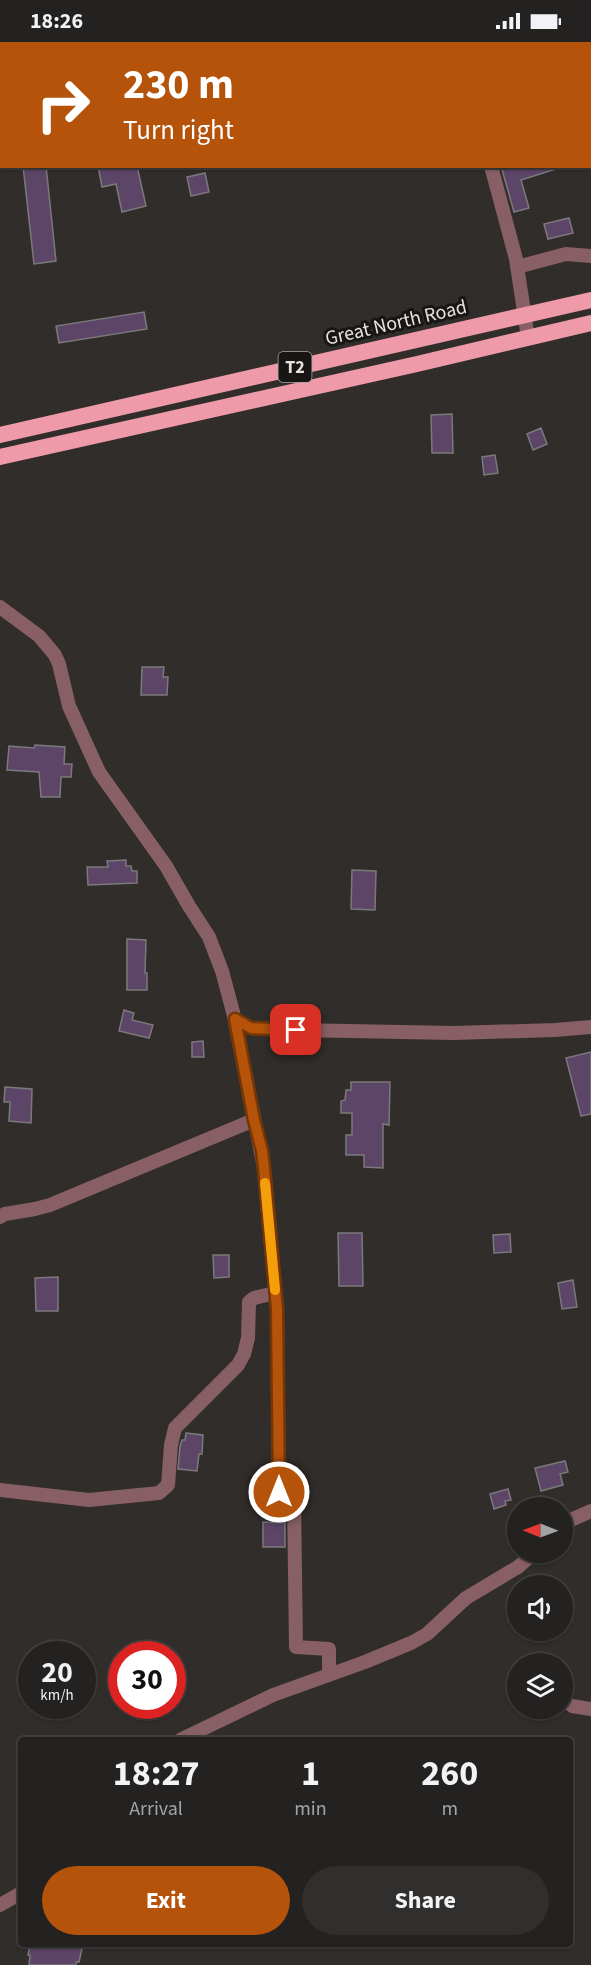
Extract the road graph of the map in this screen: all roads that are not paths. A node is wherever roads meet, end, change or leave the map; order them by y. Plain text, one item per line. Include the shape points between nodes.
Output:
1 (492, 168) edge
2 (591, 256) edge
3 (517, 267) junction
4 (591, 300) edge
5 (525, 315) junction
6 (591, 323) edge
7 (528, 338) junction
8 (0, 435) edge
9 (0, 457) edge
10 (0, 608) edge
11 (235, 1019) junction
12 (591, 1027) edge
13 (254, 1120) junction
14 (0, 1217) edge
15 (275, 1293) junction
16 (0, 1490) edge
17 (591, 1511) edge
18 (573, 1519) edge
19 (523, 1563) edge
20 (329, 1675) junction
21 (573, 1706) edge
22 (591, 1709) edge
23 (186, 1737) edge
24 (18, 1895) edge
25 (0, 1905) edge

1 - 3 street
2 - 3 street via 566,254
3 - 5 street
4 - 5 highway, Great North Road / T2
5 - 7 street
5 - 8 highway, Great North Road / T2
6 - 7 highway, T2
7 - 9 highway, T2
10 - 11 street via 39,636 55,655 69,706 99,772 166,866 209,937
11 - 12 street via 251,1028 296,1030 454,1033
11 - 13 street
13 - 14 street via 50,1205
13 - 15 street via 262,1151
15 - 16 street via 249,1302 247,1347 238,1365 176,1428 168,1485 159,1493 89,1500
15 - 20 street via 279,1492 294,1499 296,1647 329,1649
17 - 18 street
19 - 20 street via 466,1598 427,1634
20 - 23 street via 273,1695
21 - 22 street
24 - 25 street

